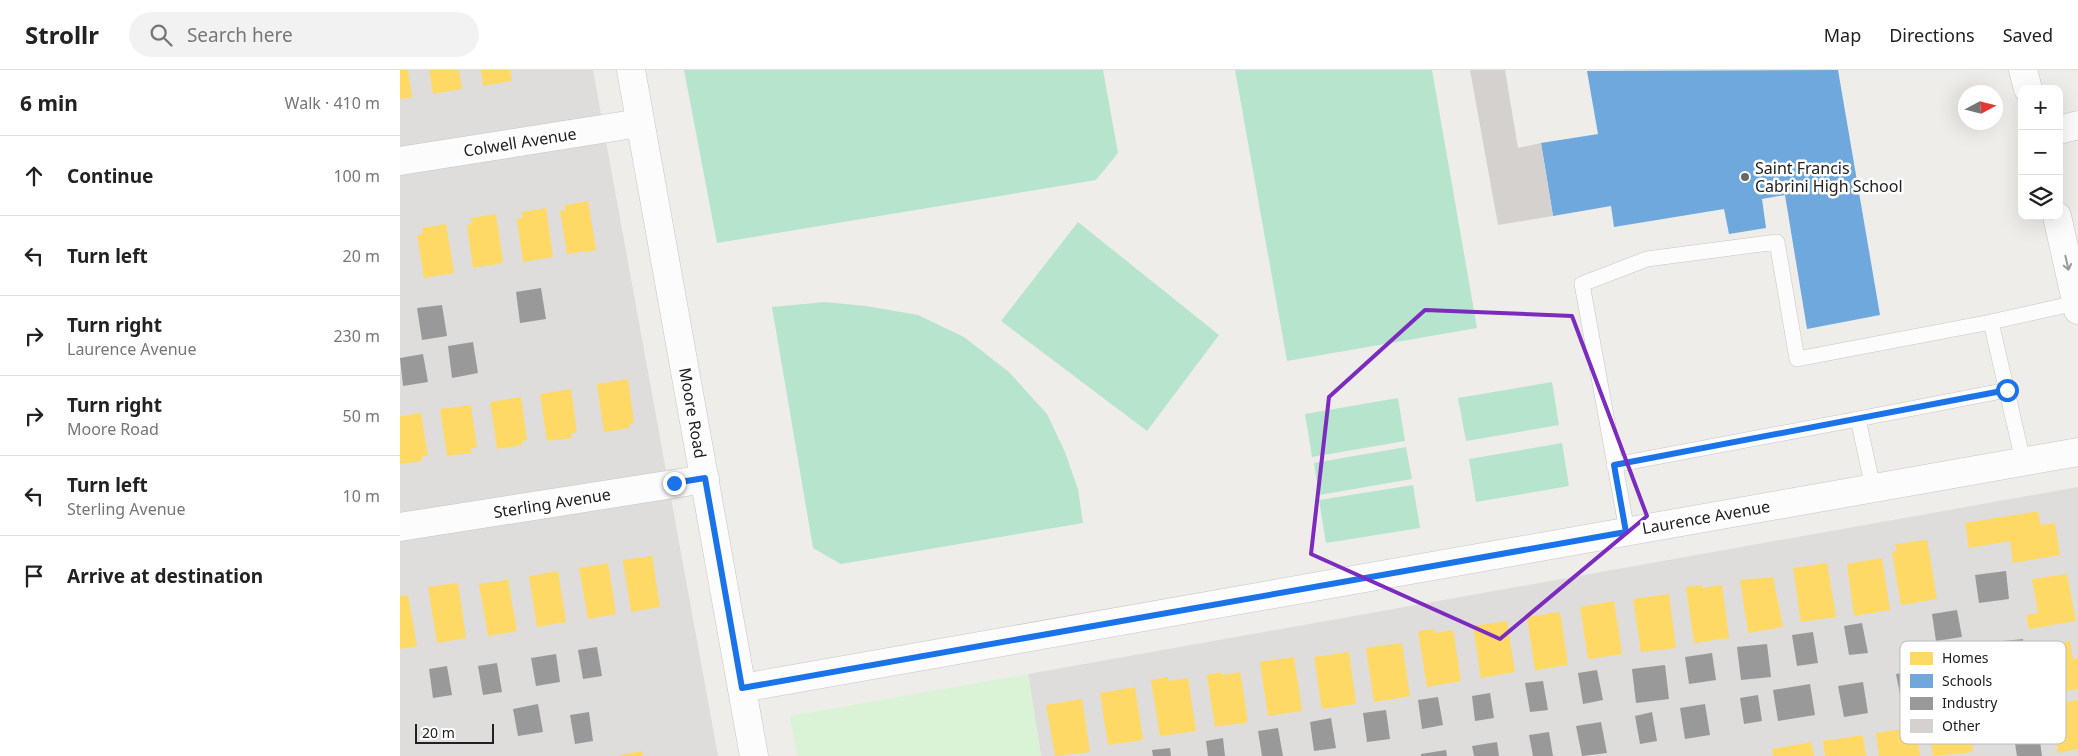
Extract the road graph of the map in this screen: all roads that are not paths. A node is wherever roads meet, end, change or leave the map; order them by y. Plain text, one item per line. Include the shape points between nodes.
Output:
1 (631, 70) edge
2 (2023, 70) edge
3 (2027, 85) edge
4 (640, 123) junction
5 (2078, 125) edge
6 (2063, 129) edge
7 (400, 161) edge
8 (2058, 220) edge
9 (2077, 306) edge
10 (1991, 322) junction
11 (2007, 390) junction
12 (1858, 419) junction
13 (2078, 452) edge
14 (2022, 461) junction
15 (1614, 465) junction
16 (705, 478) junction
17 (1873, 488) junction
18 (400, 527) edge
19 (1626, 532) junction
20 (742, 688) junction
21 (754, 756) edge

1 - 4 street, Moore Road
2 - 3 street
4 - 7 street, Colwell Avenue
4 - 16 street, Moore Road
5 - 6 street
8 -> 9 street
9 - 10 lane
10 - 11 lane
10 - 15 lane via 1797,359 1777,242 1647,260 1582,284
11 - 12 lane
11 - 14 lane
12 - 15 lane
12 - 17 lane
13 - 14 street, Laurence Avenue
14 - 17 street, Laurence Avenue
15 - 19 lane
16 - 18 street, Sterling Avenue
16 - 20 street, Moore Road
17 - 19 street, Laurence Avenue
19 - 20 street, Laurence Avenue
20 - 21 street, Moore Road

